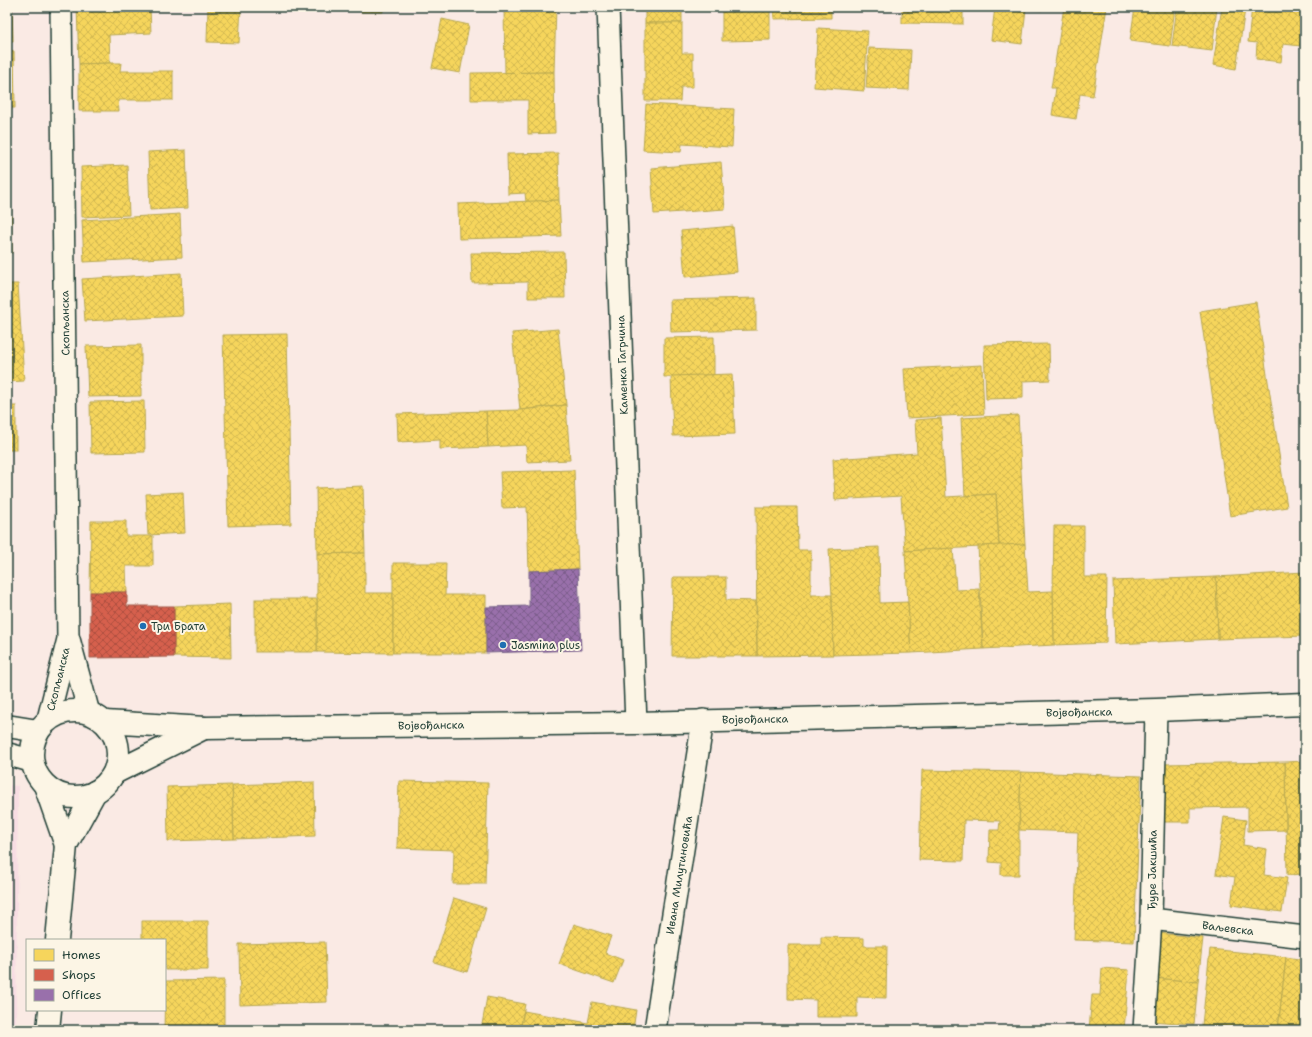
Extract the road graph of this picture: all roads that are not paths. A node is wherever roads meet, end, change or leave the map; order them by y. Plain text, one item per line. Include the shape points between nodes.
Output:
1 (61, 7) edge
2 (608, 7) edge
3 (68, 639) junction
4 (1305, 704) edge
5 (1156, 710) junction
6 (97, 718) junction
7 (703, 720) junction
8 (636, 723) junction
9 (43, 725) junction
10 (7, 726) edge
11 (205, 728) junction
12 (7, 754) edge
13 (32, 761) junction
14 (114, 773) junction
15 (45, 785) junction
16 (95, 792) junction
17 (66, 845) junction
18 (1151, 919) junction
19 (1305, 937) edge
20 (57, 939) edge
21 (50, 1011) edge
22 (48, 1030) edge
23 (655, 1030) edge
24 (1144, 1030) edge

1 - 3 street, Скопљанска
2 - 8 street, Каменка Гагрчина
3 - 6 street, Скопљанска
3 - 9 street, Скопљанска
4 - 5 street, Војвођанска
5 - 7 street, Војвођанска
5 - 18 street, Ђуре Јакшића
6 - 9 street via 79,710 68,711 58,714
6 - 11 street, Војвођанска
6 - 14 street via 113,733 118,746 118,760
7 - 8 street, Војвођанска
7 - 23 street, Ивана Милутиновића
8 - 11 street, Војвођанска
9 - 10 street
9 - 13 street via 34,740
11 - 14 street, Војвођанска
12 - 13 street
13 - 15 street
14 - 16 street via 106,784
15 - 16 street via 56,793 69,797 83,797
15 - 17 street
16 - 17 street
17 - 20 street
18 - 19 street, Ваљевска
18 - 24 street, Ђуре Јакшића
21 - 22 street

